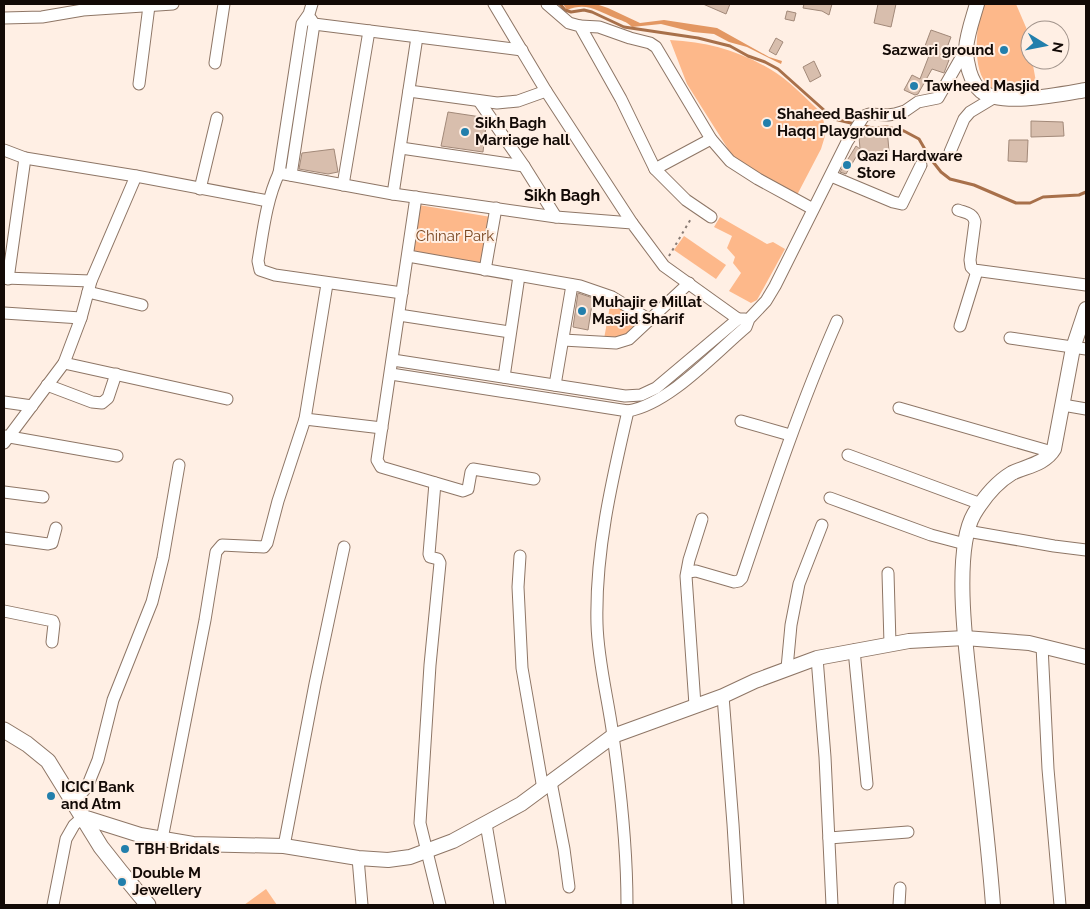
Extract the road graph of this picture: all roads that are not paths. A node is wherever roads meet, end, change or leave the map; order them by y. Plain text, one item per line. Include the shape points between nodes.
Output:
1 (173, 4) edge
2 (224, 4) edge
3 (494, 4) edge
4 (547, 4) edge
5 (977, 4) edge
6 (149, 6) junction
7 (312, 14) edge
8 (4, 18) edge
9 (580, 26) junction
10 (369, 31) junction
11 (417, 38) junction
12 (966, 49) junction
13 (522, 50) junction
14 (215, 63) dead end
15 (139, 84) dead end
16 (1086, 90) edge
17 (409, 91) junction
18 (546, 91) junction
19 (995, 97) junction
20 (478, 101) junction
21 (217, 118) dead end
22 (711, 138) junction
23 (401, 148) junction
24 (4, 150) edge
25 (950, 152) dead end
26 (25, 158) junction
27 (921, 165) dead end
28 (524, 166) junction
29 (655, 169) junction
30 (279, 174) junction
31 (292, 175) junction
32 (136, 176) junction
33 (831, 176) junction
34 (343, 185) junction
35 (200, 189) junction
36 (393, 194) junction
37 (416, 197) junction
38 (268, 202) junction
39 (496, 208) junction
40 (813, 209) junction
41 (958, 210) dead end
42 (556, 217) junction
43 (711, 217) dead end
44 (632, 223) junction
45 (408, 256) junction
46 (486, 270) junction
47 (977, 270) junction
48 (519, 276) junction
49 (6, 278) edge
50 (689, 283) junction
51 (327, 284) junction
52 (572, 285) junction
53 (1086, 285) edge
54 (89, 286) junction
55 (402, 293) junction
56 (142, 305) dead end
57 (1086, 312) edge
58 (4, 313) edge
59 (399, 316) junction
60 (81, 318) junction
61 (744, 319) junction
62 (650, 320) junction
63 (837, 322) dead end
64 (960, 326) dead end
65 (510, 332) junction
66 (1010, 338) dead end
67 (563, 340) junction
68 (1080, 348) edge
69 (393, 360) junction
70 (64, 363) junction
71 (116, 374) junction
72 (391, 374) junction
73 (504, 377) junction
74 (47, 385) junction
75 (555, 385) junction
76 (227, 399) dead end
77 (4, 402) edge
78 (1063, 404) junction
79 (32, 406) junction
80 (899, 408) dead end
81 (1086, 408) edge
82 (628, 411) junction
83 (305, 419) junction
84 (741, 421) dead end
85 (382, 428) junction
86 (790, 435) junction
87 (5, 438) edge
88 (1052, 452) junction
89 (848, 455) dead end
90 (117, 456) dead end
91 (179, 465) dead end
92 (534, 479) dead end
93 (435, 483) junction
94 (4, 492) edge
95 (42, 497) dead end
96 (830, 498) dead end
97 (981, 504) junction
98 (702, 519) dead end
99 (822, 525) dead end
100 (56, 528) dead end
101 (4, 538) edge
102 (966, 538) junction
103 (344, 547) dead end
104 (1086, 550) edge
105 (520, 556) dead end
106 (688, 572) junction
107 (888, 573) dead end
108 (4, 611) edge
109 (965, 638) junction
110 (52, 642) dead end
111 (890, 644) junction
112 (1042, 646) junction
113 (854, 650) junction
114 (817, 658) junction
115 (1086, 658) edge
116 (787, 668) junction
117 (723, 696) junction
118 (695, 705) junction
119 (4, 730) edge
120 (613, 736) junction
121 (867, 784) dead end
122 (547, 786) junction
123 (74, 802) junction
124 (83, 817) junction
125 (486, 824) junction
126 (908, 832) dead end
127 (829, 838) junction
128 (162, 839) junction
129 (284, 846) junction
130 (427, 851) junction
131 (358, 858) junction
132 (570, 888) dead end
133 (900, 888) dead end
134 (53, 905) edge
135 (148, 905) edge
136 (362, 905) edge
137 (440, 905) edge
138 (500, 905) edge
139 (627, 905) edge
140 (738, 905) edge
141 (832, 905) edge
142 (899, 905) edge
143 (993, 905) edge
144 (1060, 905) edge

1 - 6 street
2 - 14 street
3 - 13 street
4 - 9 street via 569,23
5 - 12 street
6 - 8 street
6 - 15 street
7 - 10 street
7 - 30 street via 302,24
7 - 31 street
9 - 22 street via 599,27 656,47
9 - 29 street via 622,99
10 - 11 street
10 - 34 street
11 - 13 street
11 - 17 street
12 - 19 street via 968,69 974,84 981,92
12 - 33 street via 938,98 918,102 904,111 888,115 869,114 858,124
13 - 18 street
16 - 19 street via 1052,96
17 - 20 street
17 - 23 street
18 - 20 street via 518,101
18 - 44 street
19 - 25 street via 964,119
20 - 28 street
21 - 35 street
22 - 29 street
22 - 40 street via 730,162
23 - 28 street
23 - 36 street
24 - 26 street
26 - 32 street
26 - 49 street
27 - 33 street via 902,204
28 - 42 street
29 - 43 street via 672,188
30 - 31 street
30 - 38 street
31 - 34 street
32 - 35 street
32 - 54 street
33 - 40 street
34 - 36 street
35 - 38 street
36 - 37 street
37 - 39 street
37 - 45 street
38 - 51 street via 258,261 260,270
39 - 42 street
39 - 46 street
40 - 61 street via 766,301
41 - 47 street via 974,218 970,266
42 - 44 street
44 - 50 street via 664,266
45 - 46 street
45 - 55 street
46 - 48 street
47 - 53 street
47 - 64 street
48 - 52 street
48 - 65 street
49 - 54 street
50 - 61 street
50 - 62 street
51 - 55 street
51 - 83 street
52 - 62 street via 612,297
52 - 67 street
54 - 56 street
54 - 60 street
55 - 59 street
57 - 68 street
58 - 60 street
59 - 65 street
59 - 69 street
60 - 70 street
61 - 75 street via 656,388 641,395 625,396
61 - 82 street via 746,327 683,382 654,402
62 - 67 street via 623,342
63 - 86 street
65 - 73 street
66 - 68 street
67 - 75 street
68 - 78 street
69 - 72 street
69 - 73 street
70 - 71 street
70 - 74 street
71 - 74 street via 108,398 102,403
71 - 76 street
72 - 82 street
72 - 85 street
73 - 75 street
74 - 79 street
77 - 79 street
78 - 81 street
78 - 88 street
79 - 87 street
80 - 88 street
82 - 120 street via 598,581 600,656
83 - 85 street
83 - 128 street via 267,543 257,548 222,545 216,552
84 - 86 street
85 - 93 street via 378,460 381,467
86 - 106 street via 742,578 734,582 696,571
87 - 90 street
88 - 97 street via 1044,460 1000,482
89 - 97 street
91 - 123 street via 154,596 113,700 98,760 87,787
92 - 93 street via 473,469 466,491
93 - 130 street via 429,554 440,563 420,823
94 - 95 street
96 - 102 street via 923,532
97 - 102 street
98 - 106 street
99 - 116 street via 799,584
100 - 101 street via 52,544
102 - 104 street
102 - 109 street via 963,571
103 - 129 street
105 - 122 street via 518,587 522,668
106 - 118 street
107 - 111 street
108 - 110 street via 52,621
109 - 111 street
109 - 112 street
109 - 143 street
111 - 113 street
112 - 115 street
112 - 144 street via 1048,769
113 - 114 street
113 - 121 street
114 - 116 street
114 - 127 street
116 - 117 street
117 - 118 street
117 - 140 street
118 - 120 street
119 - 123 main road via 48,761
120 - 122 street
120 - 139 street via 623,814
122 - 125 street
122 - 132 street via 564,849
123 - 124 main road
124 - 128 street
124 - 134 street via 66,839
124 - 135 main road
125 - 130 street
125 - 138 street
126 - 127 street
127 - 141 street
128 - 129 street via 193,844
129 - 131 street
130 - 131 street via 388,860
130 - 137 street
131 - 136 street
133 - 142 street

